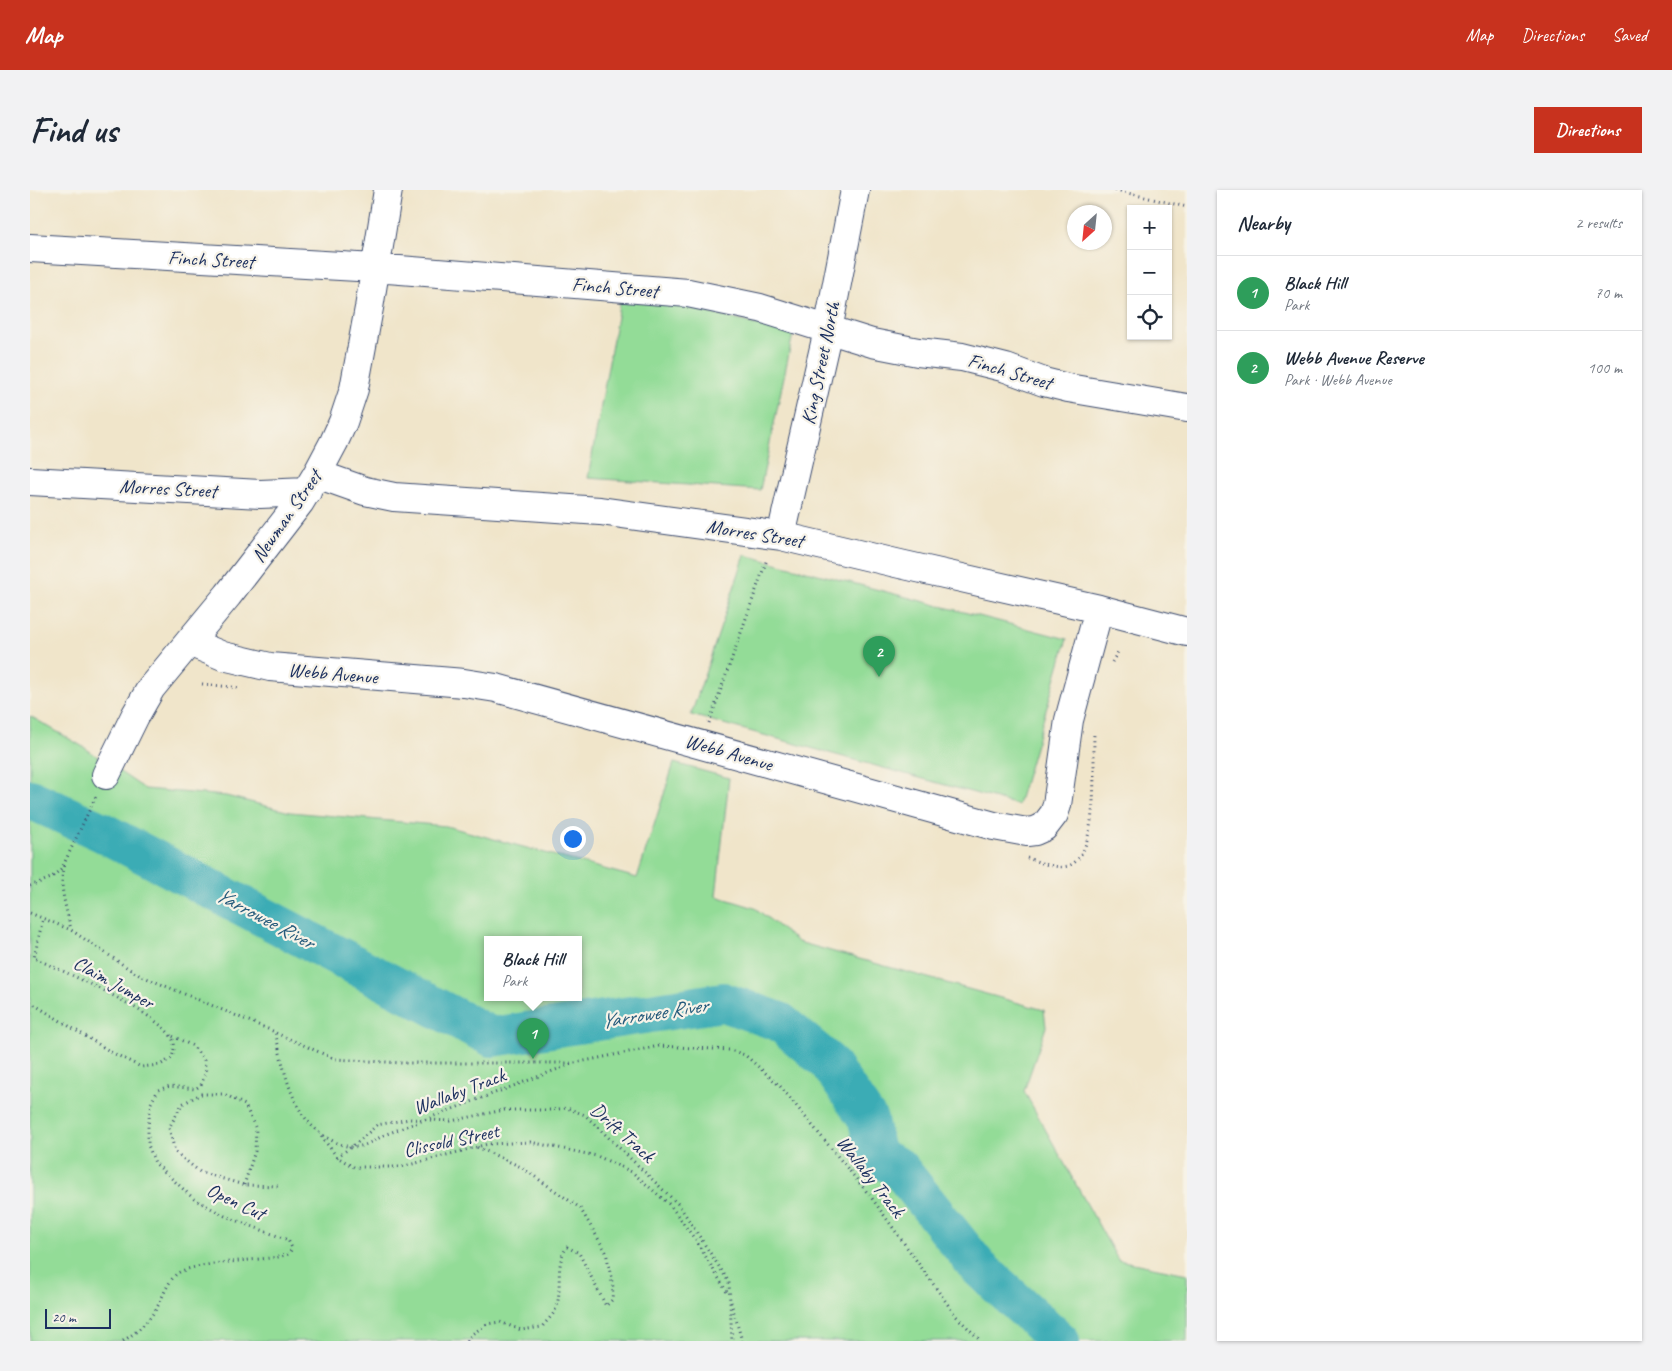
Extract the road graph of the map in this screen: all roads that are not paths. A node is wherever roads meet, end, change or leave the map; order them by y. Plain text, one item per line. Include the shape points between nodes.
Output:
1 (388, 190) edge
2 (856, 190) edge
3 (30, 248) edge
4 (375, 268) junction
5 (828, 330) junction
6 (1187, 408) edge
7 (30, 481) edge
8 (312, 483) junction
9 (778, 535) junction
10 (1099, 609) junction
11 (1187, 632) edge
12 (189, 642) junction
13 (102, 783) road end

1 - 4 street, Newman Street
2 - 5 street, King Street North
3 - 4 street, Finch Street
4 - 5 street, Finch Street via 688,293 760,308
4 - 8 street, Newman Street via 354,388 343,422
5 - 6 street, Finch Street via 872,343 982,361 1068,388
5 - 9 street, King Street North
7 - 8 street, Morres Street via 260,494
8 - 9 street, Morres Street via 394,497 600,511
8 - 12 street, Newman Street
9 - 10 street, Morres Street
10 - 11 street, Morres Street
10 - 12 street, Webb Avenue via 1069,720 1057,805 1050,821 1040,830 1027,832 994,826 496,688 270,667 223,656
12 - 13 street, Newman Street via 143,699

